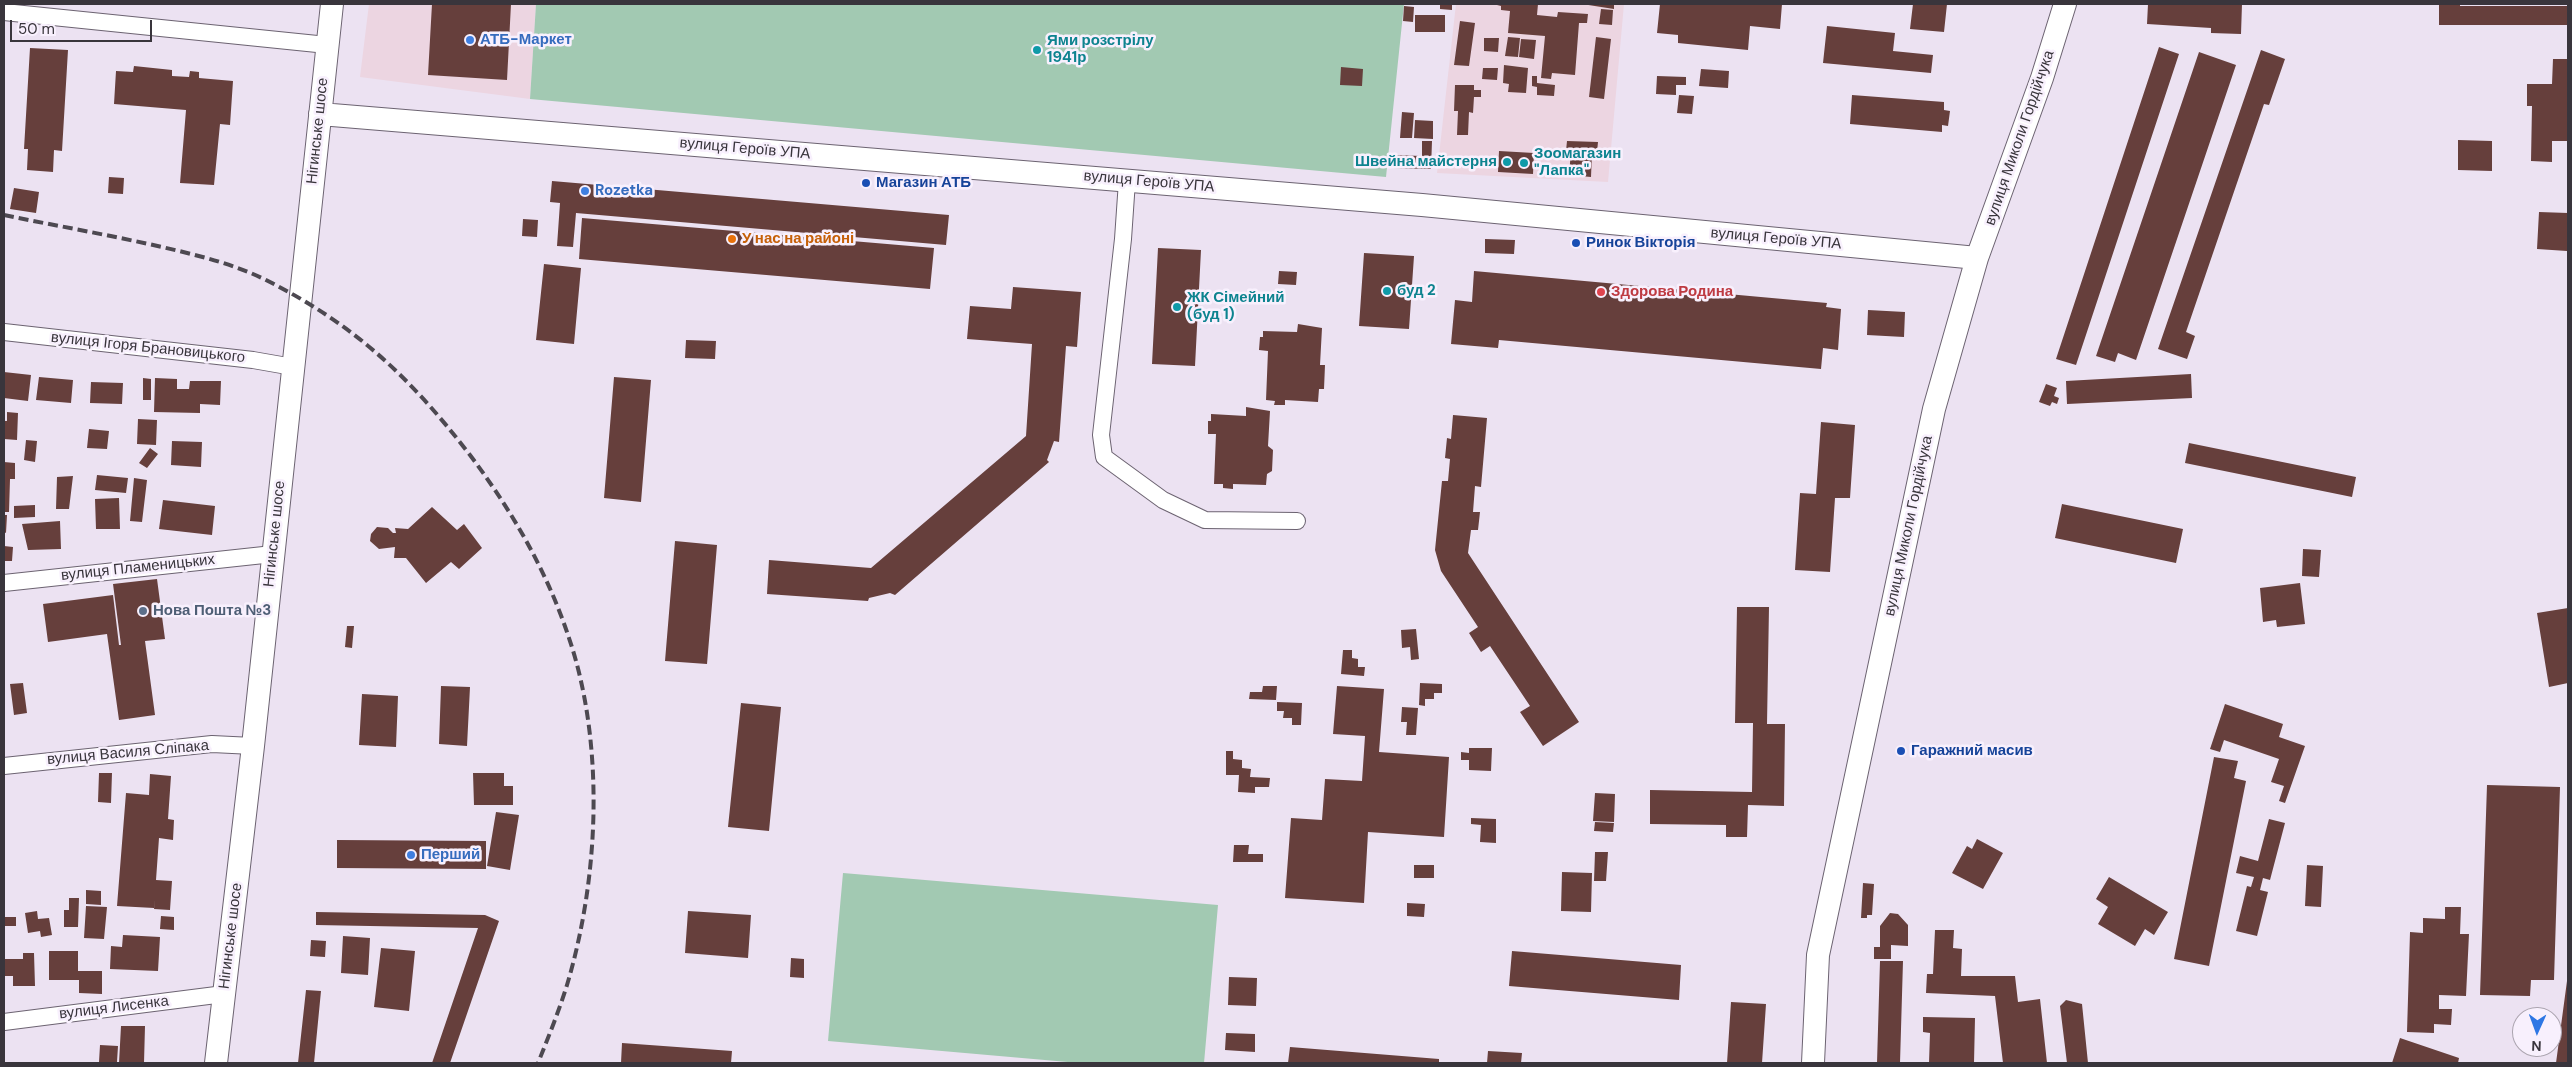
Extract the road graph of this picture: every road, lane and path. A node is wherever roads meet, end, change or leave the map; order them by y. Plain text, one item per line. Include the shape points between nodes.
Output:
1 (332, 4) edge
2 (2065, 4) edge
3 (4, 12) edge
4 (327, 45) junction
5 (320, 114) junction
6 (1126, 180) junction
7 (1977, 258) junction
8 (4, 332) edge
9 (293, 367) junction
10 (1297, 521) dead end
11 (273, 554) junction
12 (4, 583) edge
13 (253, 746) junction
14 (4, 766) edge
15 (224, 994) junction
16 (4, 1022) edge
17 (216, 1063) edge
18 (1813, 1063) edge

1 - 4 street, Нігинське шосе
2 - 7 street, вулиця Миколи Гордійчука
3 - 4 street
4 - 5 street, Нігинське шосе
5 - 6 street, вулиця Героїв УПА
5 - 9 street, Нігинське шосе
6 - 7 street, вулиця Героїв УПА
6 - 10 street via 1123,239 1101,435 1104,457 1162,500 1205,520
7 - 18 street, вулиця Миколи Гордійчука via 1934,409 1841,841 1818,955
8 - 9 street, вулиця Ігоря Брановицького
9 - 11 street, Нігинське шосе
11 - 12 street, вулиця Пламеницьких
11 - 13 street, Нігинське шосе
13 - 14 street, вулиця Василя Сліпака via 212,744
13 - 15 street, Нігинське шосе
15 - 16 street, вулиця Лисенка
15 - 17 street, Нігинське шосе

